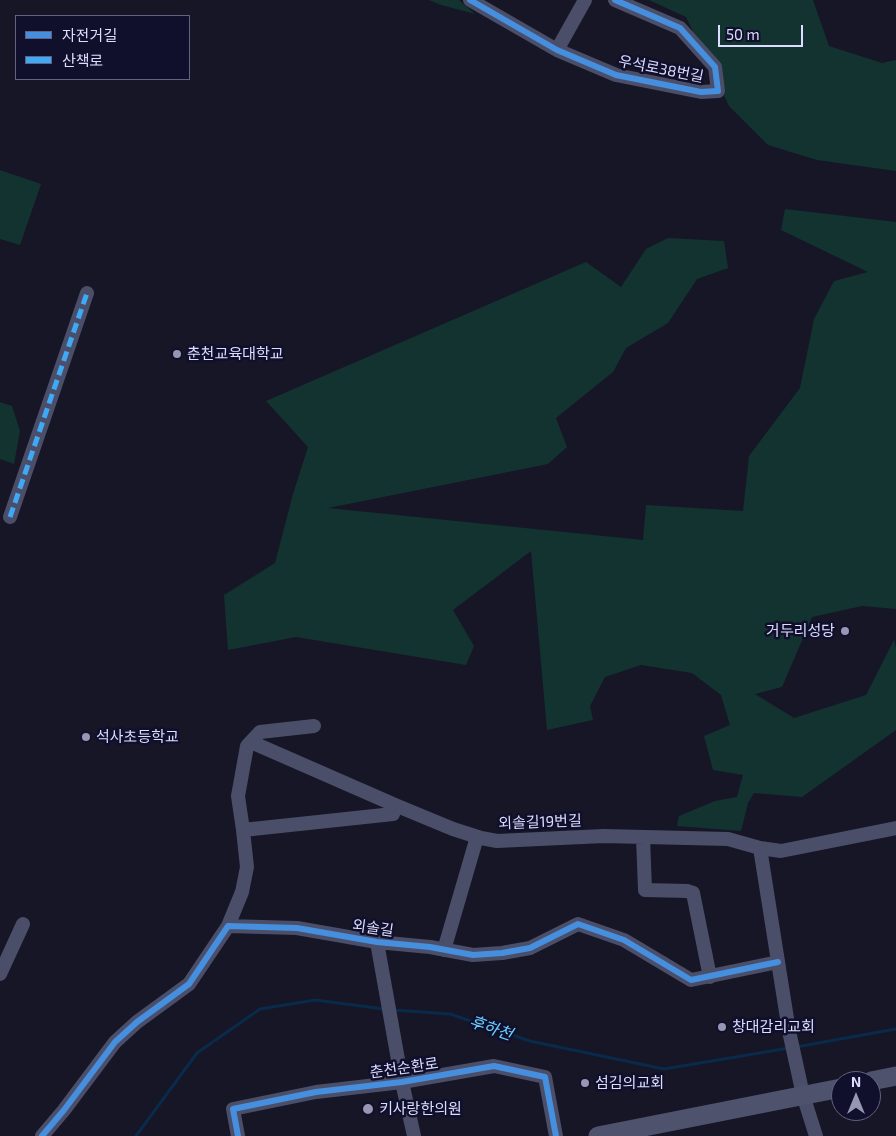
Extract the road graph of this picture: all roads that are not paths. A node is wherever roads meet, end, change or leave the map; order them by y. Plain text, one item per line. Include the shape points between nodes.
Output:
1 (470, 0) edge
2 (585, 0) edge
3 (614, 0) edge
4 (557, 50) junction
5 (87, 293) dead end
6 (10, 516) dead end
7 (314, 726) dead end
8 (251, 742) junction
9 (395, 805) junction
10 (896, 828) edge
11 (243, 830) junction
12 (476, 837) junction
13 (643, 837) junction
14 (760, 848) junction
15 (23, 924) dead end
16 (228, 926) junction
17 (377, 942) junction
18 (444, 950) junction
19 (778, 962) junction
20 (0, 974) edge
21 (710, 977) junction
22 (896, 1076) edge
23 (881, 1080) edge
24 (402, 1082) junction
25 (831, 1090) edge
26 (803, 1095) junction
27 (42, 1136) edge
28 (238, 1136) edge
29 (414, 1136) edge
30 (556, 1136) edge
31 (598, 1136) edge
32 (816, 1136) edge

1 - 4 street, 우석로38번길
2 - 4 street
3 - 4 street, 우석로38번길 via 680,28 715,67 718,91 701,92 616,75
5 - 6 street
7 - 8 street via 260,732
8 - 9 street, 외솔길19번길
8 - 11 street via 247,746 238,796
9 - 11 street via 393,814
9 - 12 street, 외솔길19번길
10 - 14 street, 외솔길19번길 via 781,851
11 - 16 street via 247,867 242,892
12 - 13 street, 외솔길19번길 via 497,841
12 - 18 street
13 - 14 street, 외솔길19번길 via 728,839
13 - 21 street via 645,890 693,893
14 - 19 street
15 - 20 street
16 - 17 street, 외솔길 via 297,928
16 - 27 street via 189,984 115,1042
17 - 18 street, 외솔길
17 - 24 street
18 - 21 street, 외솔길 via 473,955 502,954 530,948 578,924 624,940 691,980
19 - 21 street, 외솔길
19 - 26 street
22 - 23 street
24 - 28 street, 춘천순환로 via 316,1092 233,1109
24 - 29 street
24 - 30 street, 춘천순환로 via 494,1066 545,1077
25 - 26 street
26 - 31 street
26 - 32 street

